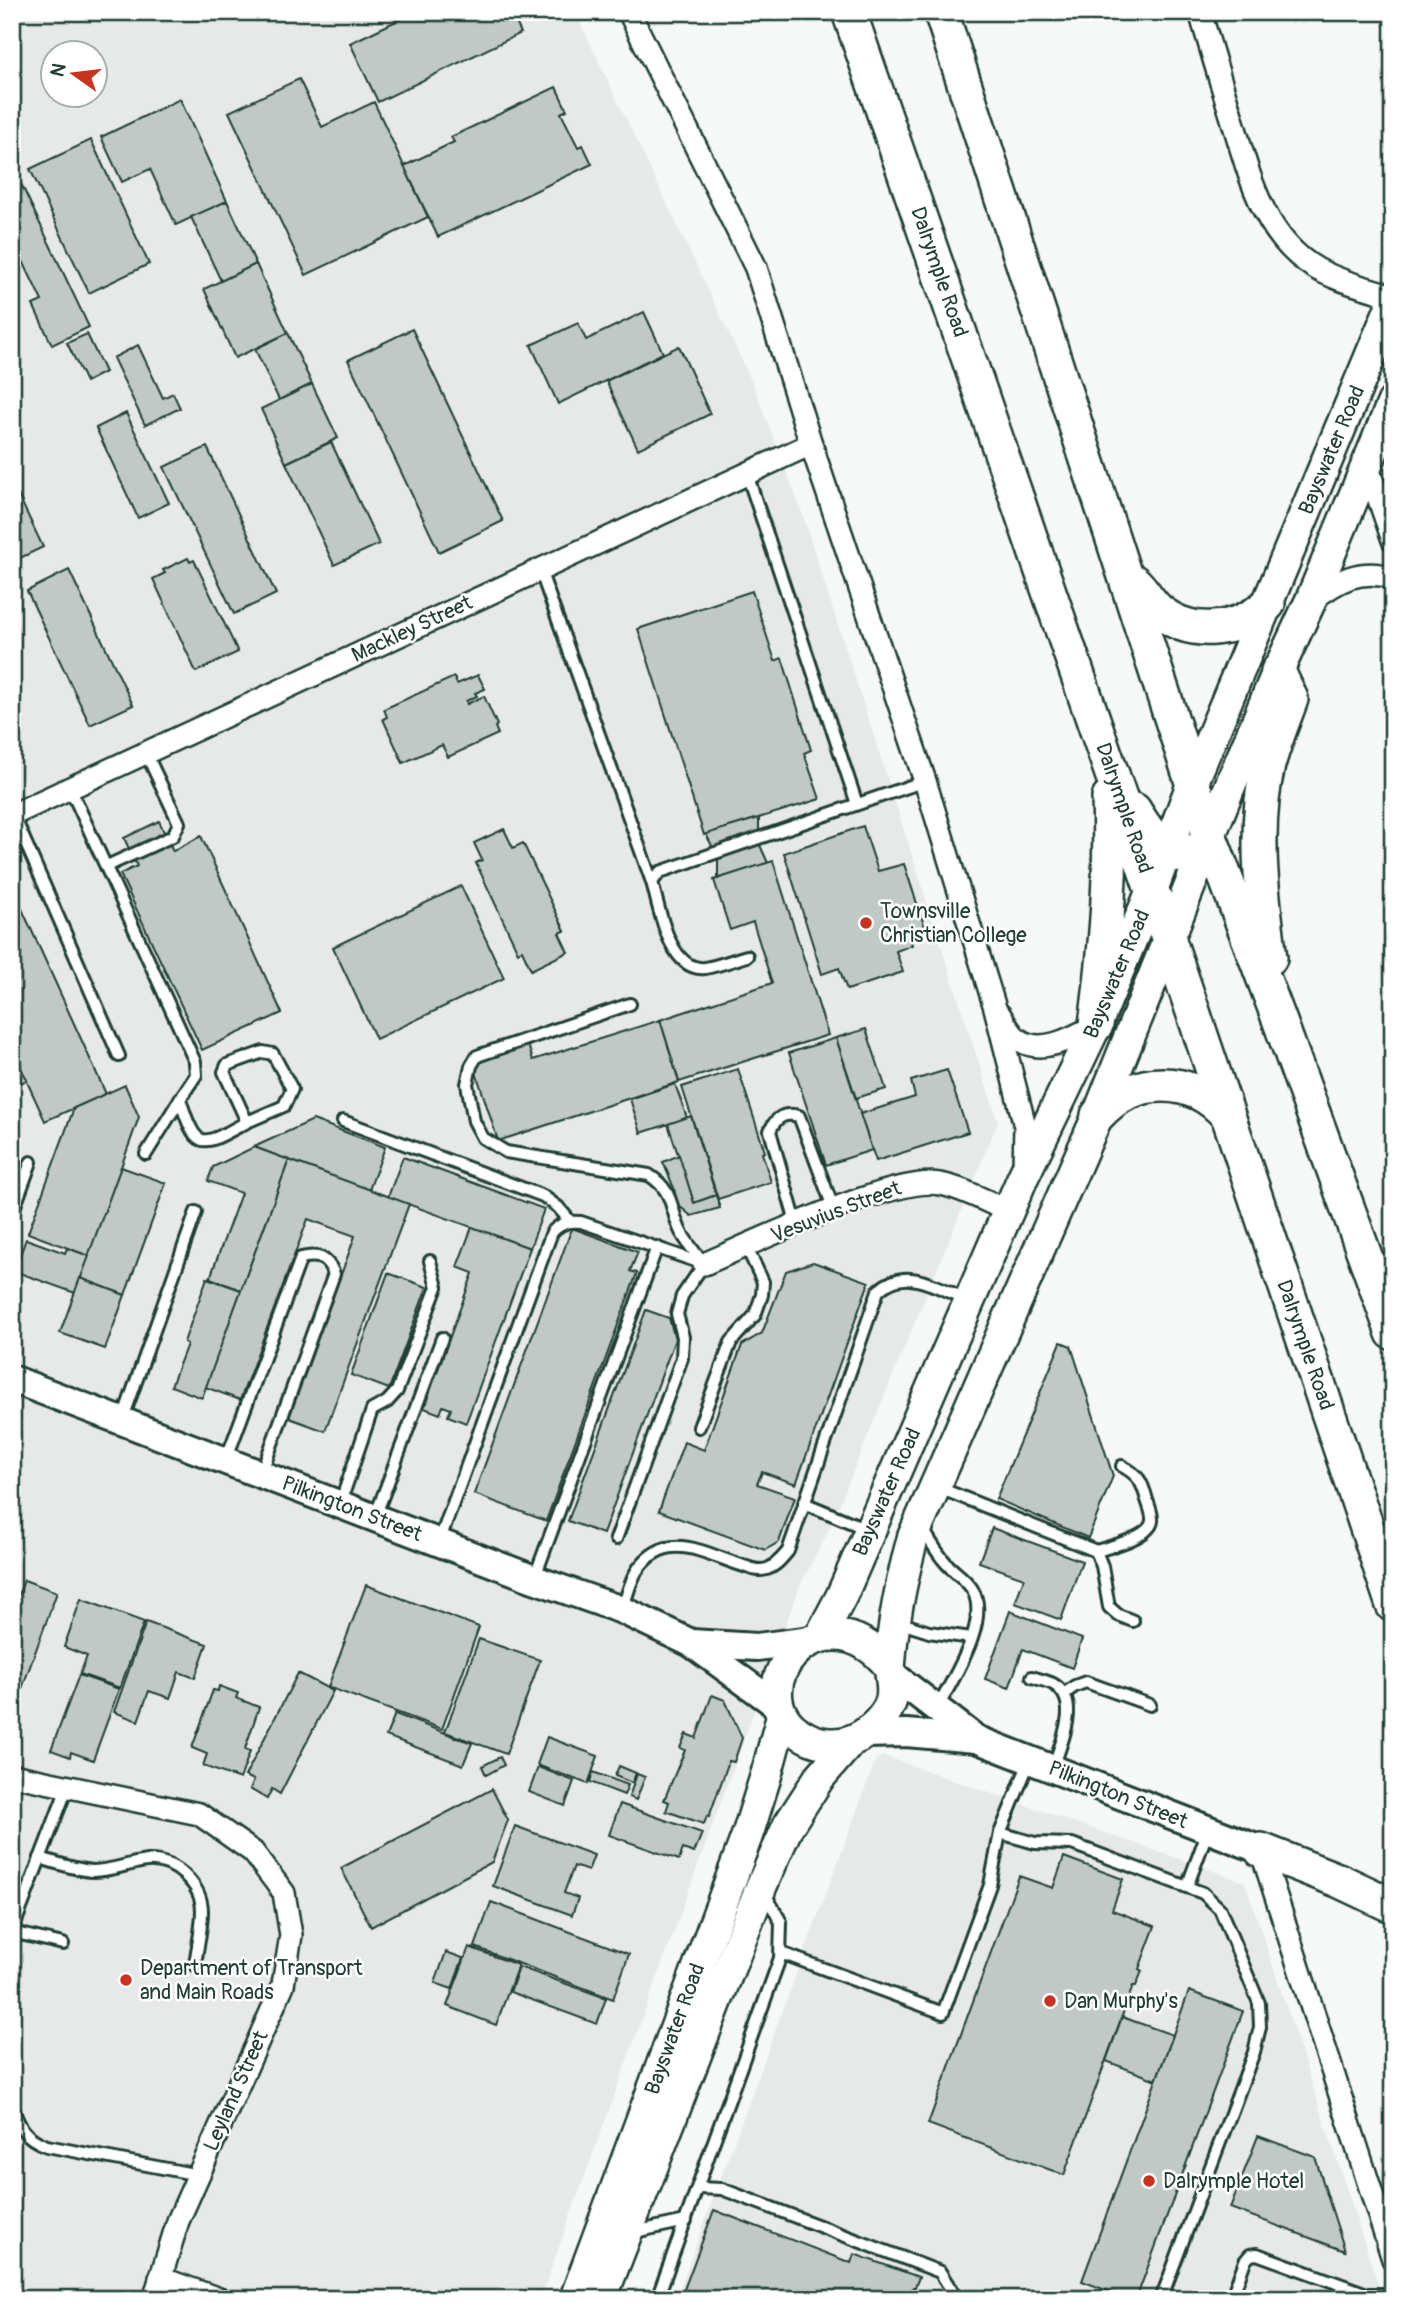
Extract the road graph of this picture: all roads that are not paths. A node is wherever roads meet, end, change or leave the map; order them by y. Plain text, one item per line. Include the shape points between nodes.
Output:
1 (629, 12) edge
2 (849, 12) edge
3 (941, 12) edge
4 (1200, 12) edge
5 (1393, 296) edge
6 (1393, 302) edge
7 (1393, 402) edge
8 (811, 444) junction
9 (1367, 465) junction
10 (747, 474) junction
11 (1393, 540) edge
12 (540, 570) junction
13 (1125, 575) junction
14 (1393, 578) edge
15 (1311, 600) junction
16 (1269, 604) junction
17 (1279, 671) junction
18 (146, 752) junction
19 (1107, 759) junction
20 (925, 781) junction
21 (1192, 784) junction
22 (70, 788) junction
23 (857, 804) junction
24 (12, 815) edge
25 (1210, 837) junction
26 (1167, 850) junction
27 (107, 866) junction
28 (652, 882) junction
29 (1152, 890) junction
30 (1169, 942) junction
31 (747, 956) dead end
32 (630, 1004) dead end
33 (995, 1008) junction
34 (1279, 1019) junction
35 (1096, 1026) junction
36 (119, 1056) dead end
37 (180, 1099) junction
38 (1098, 1115) junction
39 (1227, 1115) junction
40 (344, 1121) dead end
41 (247, 1122) junction
42 (146, 1154) dead end
43 (31, 1162) dead end
44 (1023, 1177) junction
45 (834, 1210) junction
46 (1009, 1211) junction
47 (196, 1212) dead end
48 (12, 1214) edge
49 (570, 1221) junction
50 (797, 1226) junction
51 (746, 1246) junction
52 (657, 1247) junction
53 (430, 1261) dead end
54 (704, 1264) junction
55 (971, 1301) junction
56 (1393, 1333) edge
57 (442, 1338) dead end
58 (12, 1379) edge
59 (122, 1420) junction
60 (699, 1427) dead end
61 (226, 1460) junction
62 (1122, 1466) dead end
63 (261, 1474) junction
64 (934, 1486) junction
65 (804, 1503) junction
66 (340, 1504) junction
67 (375, 1517) junction
68 (919, 1522) junction
69 (869, 1531) junction
70 (616, 1539) dead end
71 (439, 1542) junction
72 (1096, 1552) junction
73 (534, 1579) junction
74 (1393, 1605) edge
75 (622, 1610) junction
76 (895, 1621) junction
77 (1133, 1621) dead end
78 (815, 1638) junction
79 (971, 1639) junction
80 (691, 1643) junction
81 (891, 1671) junction
82 (1032, 1677) dead end
83 (1064, 1694) junction
84 (1150, 1705) dead end
85 (937, 1709) junction
86 (780, 1711) junction
87 (858, 1737) junction
88 (976, 1739) junction
89 (1042, 1764) junction
90 (12, 1775) edge
91 (67, 1788) junction
92 (1208, 1830) junction
93 (1000, 1833) junction
94 (1261, 1850) junction
95 (40, 1858) junction
96 (761, 1887) junction
97 (1187, 1887) junction
98 (1393, 1906) edge
99 (12, 1932) edge
100 (63, 1944) dead end
101 (780, 1953) junction
102 (195, 1965) dead end
103 (13, 2109) edge
104 (199, 2175) junction
105 (698, 2188) junction
106 (686, 2221) junction
107 (626, 2234) junction
108 (1393, 2259) edge
109 (157, 2288) edge
110 (1393, 2294) edge
111 (219, 2299) edge
112 (575, 2299) edge
113 (601, 2299) edge
114 (657, 2299) edge
115 (957, 2299) edge
116 (1161, 2299) edge
117 (1231, 2299) edge

1 - 8 street via 756,268
2 - 19 main road, Dalrymple Road
3 - 13 main road
4 - 5 street via 1253,186 1272,224 1316,268
6 - 16 main road, Bayswater Road
7 - 9 main road, Bayswater Road
8 - 10 street, Mackley Street
8 - 20 street
9 - 11 street
9 - 15 main road, Bayswater Road
10 - 12 street, Mackley Street
10 - 23 lane
12 - 18 street, Mackley Street
12 - 28 lane
13 - 16 main road via 1163,614 1198,628 1236,624
13 - 21 main road
14 - 15 street via 1354,575
15 - 17 main road, Bayswater Road
16 - 21 main road, Bayswater Road
17 - 25 main road, Bayswater Road
17 - 34 main road via 1291,699 1268,765 1259,844
18 - 22 street, Mackley Street
18 - 27 lane via 179,822 177,830 173,836
19 - 26 main road via 1143,825
19 - 29 main road, Dalrymple Road
19 - 35 main road via 1111,848
20 - 23 lane
20 - 33 street
21 - 25 main road
21 - 26 main road, Bayswater Road
22 - 24 street, Mackley Street
22 - 27 lane
23 - 28 lane via 682,863 660,872
24 - 36 lane
25 - 26 main road via 1194,853 1178,855
25 - 30 main road, Bayswater Road
25 - 34 main road
26 - 29 main road, Bayswater Road
27 - 37 lane via 195,1062 196,1076
28 - 31 lane via 670,945 684,961 702,969
29 - 30 main road, Dalrymple Road
29 - 35 main road, Bayswater Road
30 - 38 main road, Bayswater Road
30 - 39 main road, Dalrymple Road
32 - 54 lane via 477,1056 467,1084 474,1121 483,1138 506,1152 649,1175 662,1183 681,1232
33 - 35 street via 1013,1035 1035,1046 1068,1039
33 - 44 street via 1026,1126
34 - 56 main road
35 - 44 main road, Bayswater Road
37 - 41 lane via 194,1136 203,1141 211,1142
37 - 42 lane
38 - 39 main road via 1120,1095 1158,1084 1196,1091
38 - 64 main road, Bayswater Road
39 - 74 main road, Dalrymple Road
40 - 49 lane via 543,1196
41 - 41 lane via 224,1072 227,1065 263,1052 272,1054 292,1089 289,1098 284,1105
43 - 48 lane
44 - 46 main road, Bayswater Road
45 - 46 street, Vesuvius Street via 919,1182 940,1184
45 - 50 street, Vesuvius Street
45 - 50 lane via 799,1116 788,1113 775,1119 770,1131
46 - 55 main road, Bayswater Road
47 - 59 lane
49 - 52 lane
49 - 71 lane via 552,1232
50 - 51 street, Vesuvius Street
51 - 54 street, Vesuvius Street
51 - 60 lane via 763,1282 762,1295 755,1315 731,1342
52 - 54 lane
52 - 73 lane
53 - 66 lane via 437,1287 397,1391 372,1410
54 - 70 lane via 682,1296 677,1314 682,1358
55 - 65 lane via 913,1278 888,1282 877,1291
55 - 69 main road, Bayswater Road
57 - 67 lane
58 - 59 street, Pilkington Street
59 - 61 street, Pilkington Street
61 - 63 street, Pilkington Street
61 - 63 lane via 301,1258 316,1255 334,1273
62 - 72 lane via 1136,1474 1153,1519 1142,1535
63 - 66 street, Pilkington Street
64 - 68 main road, Bayswater Road
64 - 72 lane
65 - 69 lane
65 - 75 lane via 788,1551 770,1568 757,1570 686,1547 665,1546 636,1572
66 - 67 street, Pilkington Street
67 - 71 street, Pilkington Street
68 - 76 main road, Bayswater Road via 903,1572
68 - 79 lane via 933,1547 977,1599
69 - 78 main road, Bayswater Road via 832,1618
71 - 73 street, Pilkington Street
72 - 77 lane via 1109,1607
73 - 75 street, Pilkington Street
75 - 80 street, Pilkington Street
76 - 79 lane
76 - 81 main road, Bayswater Road
78 - 80 street, Pilkington Street via 757,1647
78 - 81 main road via 847,1636 860,1641 873,1648
78 - 86 main road via 793,1652 783,1667 776,1696
79 - 85 lane
80 - 86 street, Pilkington Street
81 - 85 street, Pilkington Street
81 - 87 main road via 890,1704
82 - 83 lane via 1055,1685
83 - 84 lane via 1086,1682
83 - 89 lane via 1069,1705 1067,1721
85 - 88 street, Pilkington Street
86 - 87 main road via 788,1724 809,1739 836,1744
86 - 112 main road, Bayswater Road via 768,1772 748,1833
87 - 88 street, Pilkington Street via 906,1733
87 - 96 main road, Bayswater Road via 819,1778 788,1826
88 - 89 street, Pilkington Street
89 - 92 street, Pilkington Street
89 - 93 lane
90 - 91 street, Leyland Street
91 - 95 lane
91 - 104 street, Leyland Street via 199,1814 253,1852 284,1893 291,1935 284,1985
92 - 94 street, Pilkington Street
92 - 97 lane
93 - 97 lane via 1035,1843 1072,1844
93 - 101 lane via 990,1885 943,2013
94 - 98 main road
94 - 108 street
95 - 99 lane
95 - 102 lane via 81,1870 148,1861 165,1862 179,1870 191,1882 202,1910
96 - 101 lane via 781,1922
96 - 107 main road, Bayswater Road
97 - 116 lane via 1203,1893 1220,1909 1259,2003 1260,2027
99 - 100 lane
101 - 105 lane
103 - 104 lane via 25,2135 47,2146
104 - 109 street, Leyland Street via 178,2221
105 - 106 lane
105 - 115 lane via 722,2189 940,2272
106 - 107 lane
106 - 114 lane
107 - 113 main road, Bayswater Road
109 - 111 street
110 - 117 lane via 1367,2294 1257,2254 1245,2261

